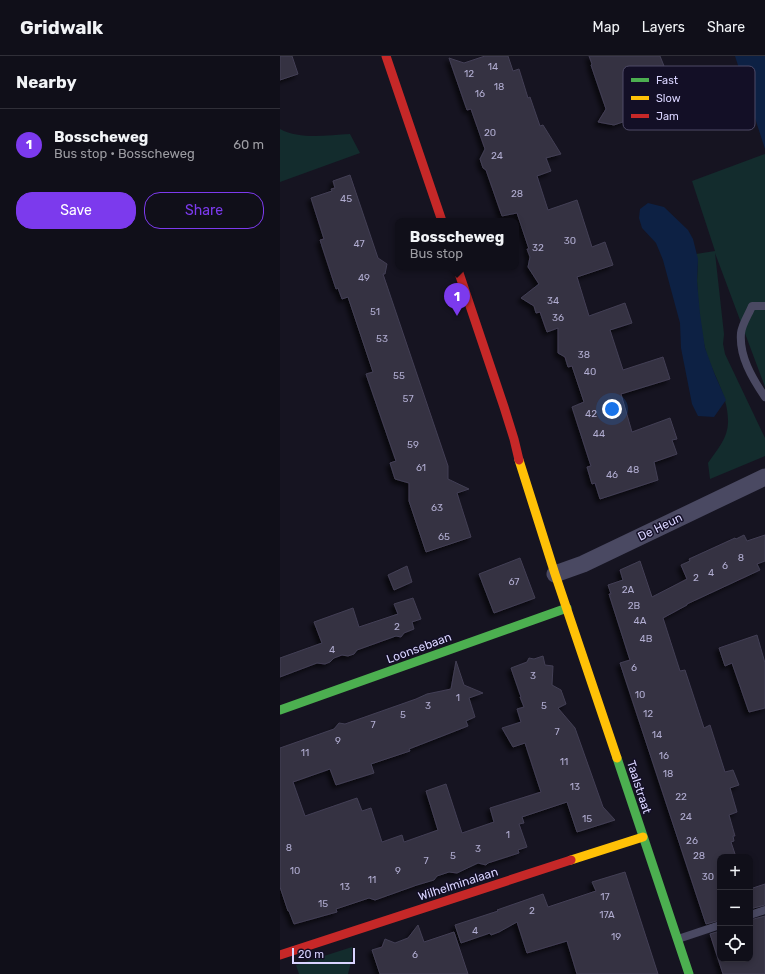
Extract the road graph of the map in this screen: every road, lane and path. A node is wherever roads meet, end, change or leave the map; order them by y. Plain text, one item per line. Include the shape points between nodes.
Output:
1 (386, 56) edge
2 (441, 218) edge
3 (458, 270) edge
4 (765, 306) edge
5 (765, 396) edge
6 (765, 477) edge
7 (555, 574) junction
8 (567, 608) junction
9 (280, 710) edge
10 (642, 837) junction
11 (765, 910) edge
12 (753, 914) edge
13 (717, 926) edge
14 (677, 939) junction
15 (280, 955) edge
16 (689, 974) edge

1 - 2 main road
3 - 7 main road, Taalstraat via 504,407 521,470
4 - 5 lane via 752,306 741,331 741,349 752,377
6 - 7 street, De Heun via 584,564
7 - 8 main road, Taalstraat
8 - 9 main road, Loonsebaan
8 - 10 main road, Taalstraat
10 - 14 main road, Taalstraat
10 - 15 main road, Wilhelminalaan
11 - 12 lane
13 - 14 lane
14 - 16 main road, Taalstraat

